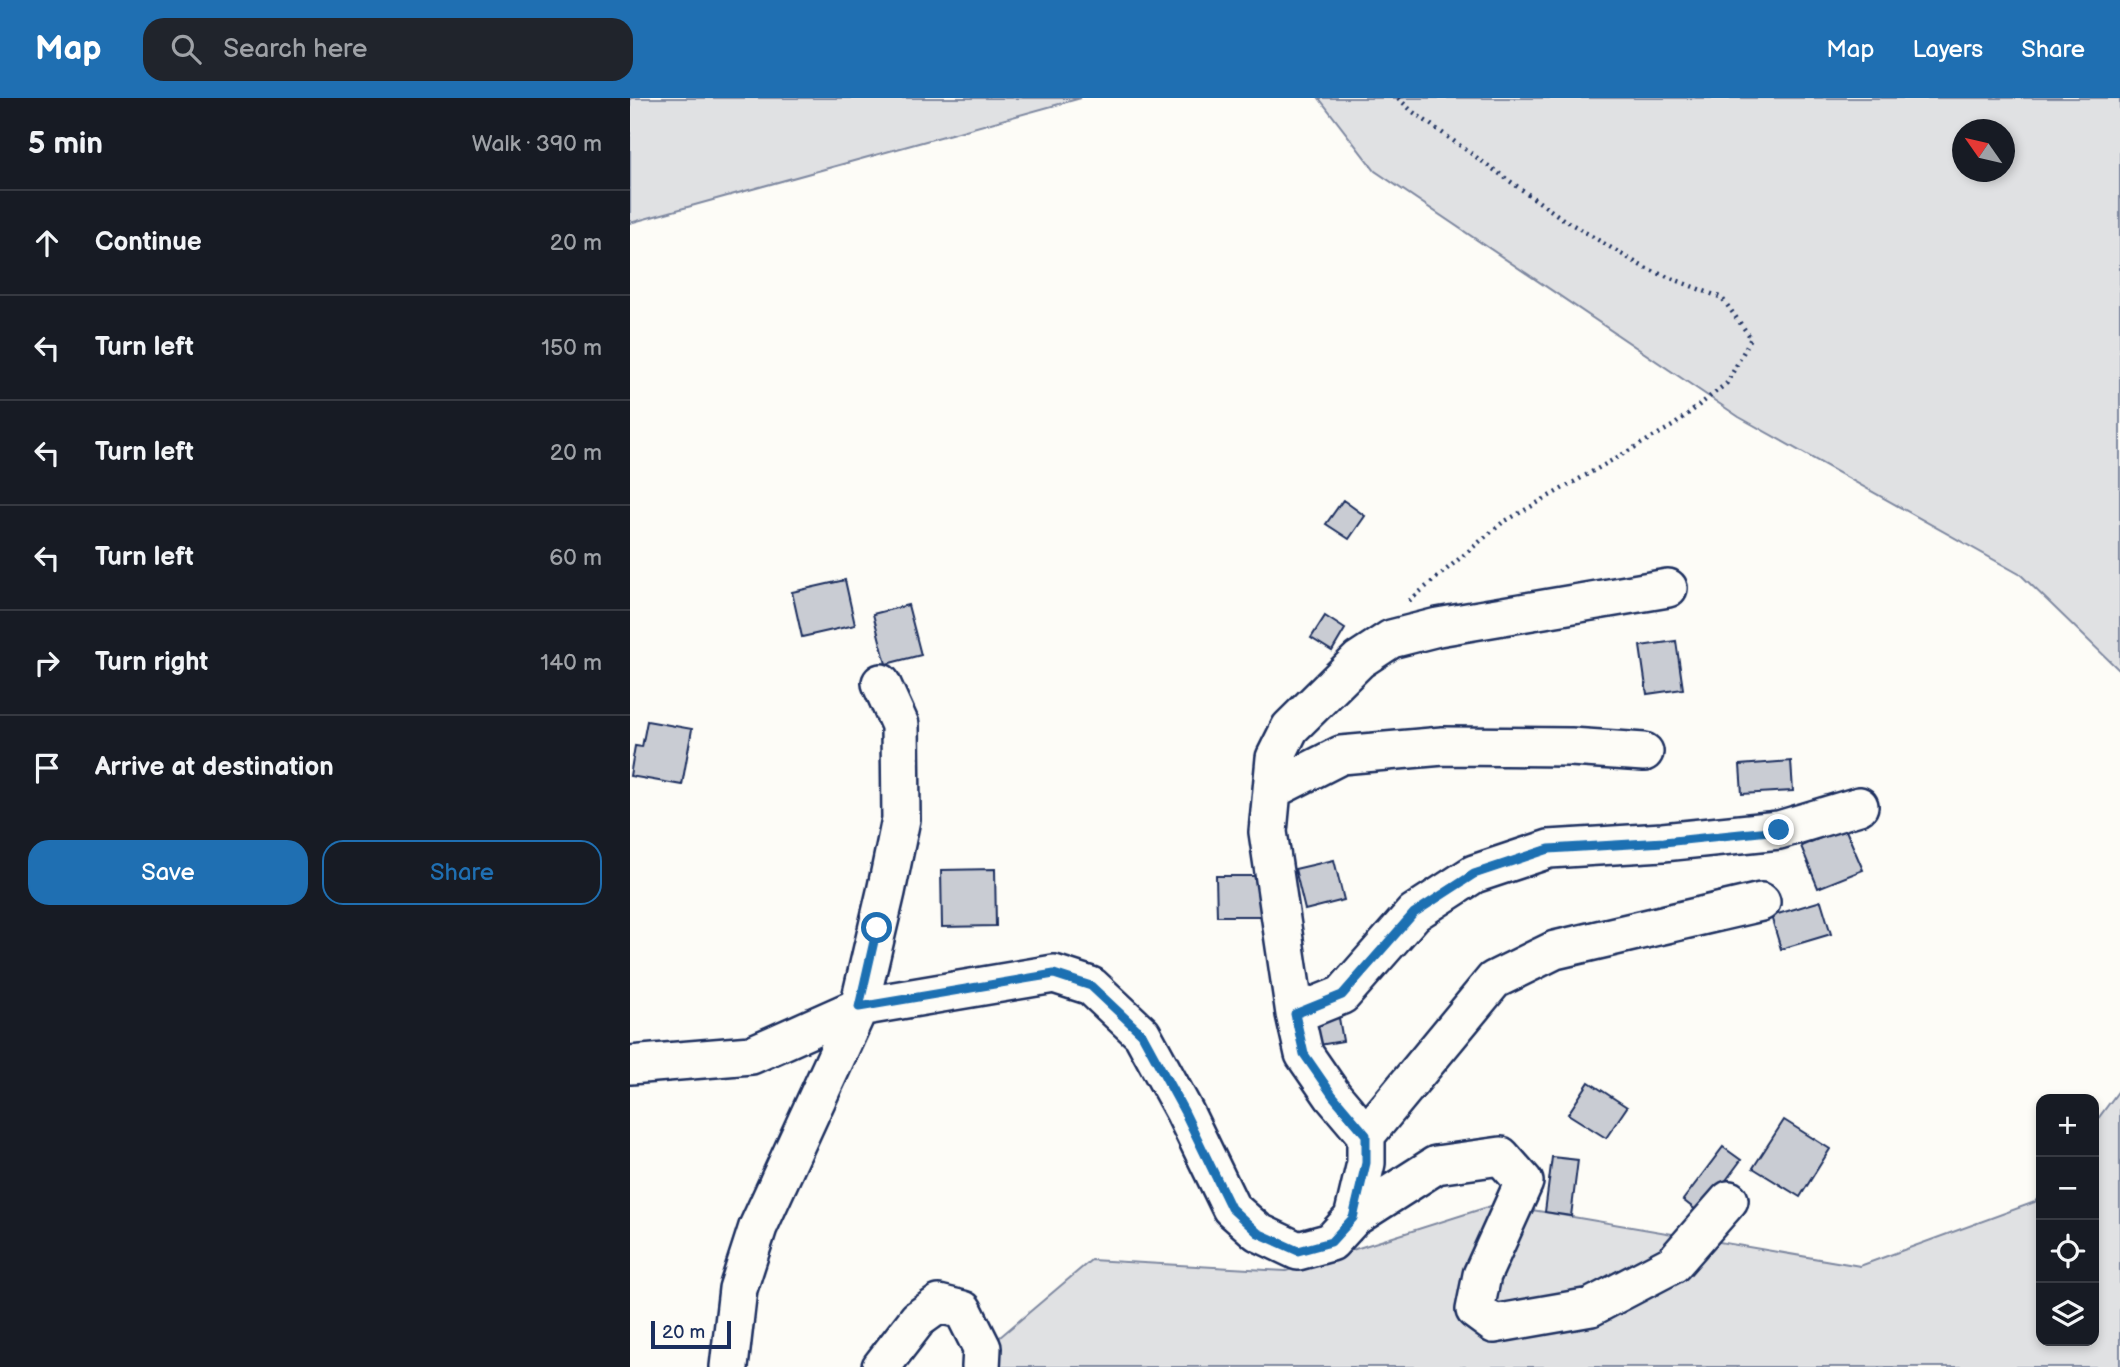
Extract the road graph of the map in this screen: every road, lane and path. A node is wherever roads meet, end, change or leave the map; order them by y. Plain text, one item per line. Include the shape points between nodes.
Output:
1 (1398, 98) edge
2 (1668, 588) dead end
3 (1407, 603) dead end
4 (881, 683) dead end
5 (1644, 752) dead end
6 (1272, 790) junction
7 (1859, 806) dead end
8 (1761, 902) dead end
9 (859, 1007) junction
10 (1295, 1014) junction
11 (630, 1065) edge
12 (1366, 1135) junction
13 (1729, 1200) dead end
14 (1353, 1218) junction
15 (729, 1367) edge
16 (881, 1367) edge
17 (981, 1367) edge

1 - 3 path via 1563,219 1645,268 1722,298 1751,338 1727,383 1684,417 1502,523
2 - 6 street via 1391,639 1359,660 1290,728 1275,758
4 - 9 street via 900,726 901,819
5 - 6 street via 1443,746 1341,755
6 - 10 street via 1268,832
7 - 10 street via 1779,830 1549,849 1474,874 1414,913 1342,995
8 - 12 street via 1555,950 1494,980
9 - 11 street via 751,1055
9 - 14 street via 1054,974 1091,986 1142,1034 1231,1208 1258,1233 1298,1251 1331,1242
9 - 15 street via 758,1227 738,1289
10 - 12 street via 1304,1054
12 - 14 street via 1366,1163
13 - 14 street via 1673,1264 1591,1307 1494,1324 1475,1310 1482,1275 1524,1182 1502,1156 1436,1165
16 - 17 street via 918,1319 939,1304 963,1310 982,1348

